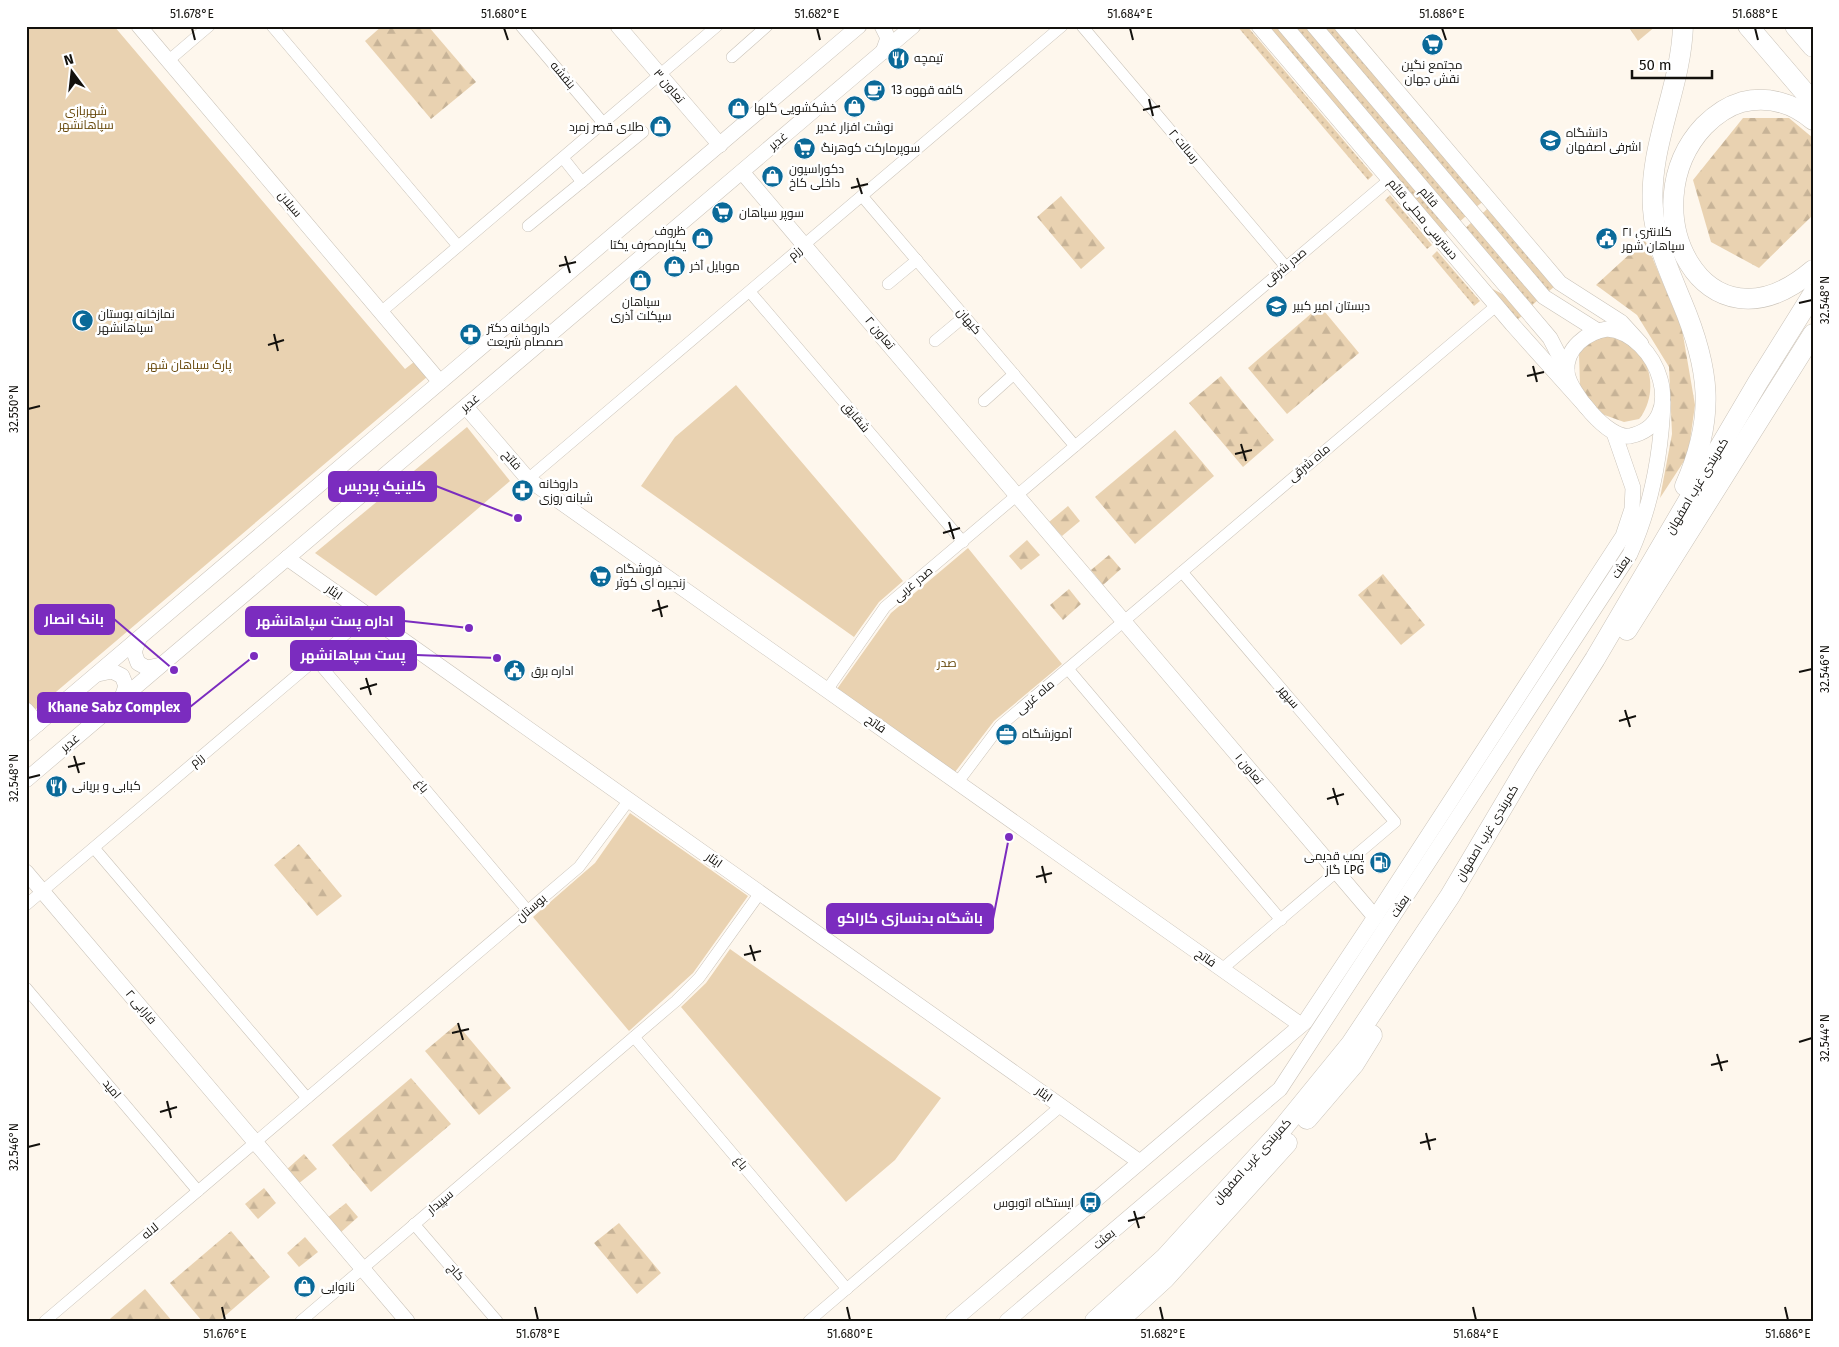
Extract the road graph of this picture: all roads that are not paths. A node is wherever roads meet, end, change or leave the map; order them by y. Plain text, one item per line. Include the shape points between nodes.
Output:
1 (139, 26) edge
2 (209, 26) edge
3 (272, 26) edge
4 (521, 26) edge
5 (618, 26) edge
6 (768, 26) edge
7 (859, 26) edge
8 (882, 26) edge
9 (914, 26) edge
10 (1062, 26) edge
11 (1082, 26) edge
12 (1258, 26) edge
13 (1285, 26) edge
14 (1314, 26) edge
15 (1342, 26) edge
16 (1683, 26) edge
17 (1748, 26) edge
18 (1795, 26) edge
19 (713, 28) edge
20 (1813, 47) edge
21 (882, 53) junction
22 (732, 57) dead end
23 (168, 61) junction
24 (660, 75) junction
25 (1813, 102) edge
26 (1813, 120) edge
27 (604, 124) junction
28 (643, 132) dead end
29 (720, 145) junction
30 (563, 158) junction
31 (742, 172) junction
32 (1389, 180) junction
33 (582, 182) junction
34 (862, 196) junction
35 (528, 226) dead end
36 (804, 245) junction
37 (458, 246) junction
38 (1453, 256) junction
39 (917, 260) junction
40 (1286, 267) junction
41 (1813, 270) edge
42 (888, 284) dead end
43 (750, 292) junction
44 (1813, 294) edge
45 (1514, 296) junction
46 (1496, 306) junction
47 (381, 312) junction
48 (965, 316) junction
49 (1598, 331) junction
50 (1813, 334) edge
51 (936, 341) dead end
52 (1640, 344) junction
53 (1567, 371) junction
54 (1014, 374) junction
55 (440, 382) junction
56 (984, 401) dead end
57 (1663, 402) junction
58 (466, 407) junction
59 (1589, 410) junction
60 (1614, 433) junction
61 (1076, 446) junction
62 (528, 479) junction
63 (1017, 495) junction
64 (963, 542) junction
65 (288, 558) junction
66 (1182, 572) junction
67 (1644, 576) junction
68 (368, 615) junction
69 (1124, 621) junction
70 (140, 638) junction
71 (316, 660) junction
72 (163, 664) junction
73 (1068, 670) junction
74 (97, 674) junction
75 (827, 690) junction
76 (120, 701) junction
77 (26, 710) edge
78 (38, 724) junction
79 (26, 734) edge
80 (26, 780) edge
81 (958, 782) junction
82 (629, 800) junction
83 (94, 848) junction
84 (26, 872) edge
85 (1336, 872) junction
86 (43, 891) junction
87 (760, 893) junction
88 (26, 905) edge
89 (528, 911) junction
90 (1375, 918) junction
91 (1281, 920) junction
92 (1222, 969) junction
93 (26, 988) edge
94 (1301, 1025) junction
95 (634, 1037) junction
96 (307, 1098) junction
97 (1061, 1106) junction
98 (255, 1142) junction
99 (1140, 1162) junction
100 (198, 1191) junction
101 (414, 1224) junction
102 (362, 1268) junction
103 (847, 1289) junction
104 (303, 1320) edge
105 (45, 1321) edge
106 (407, 1321) edge
107 (497, 1321) edge
108 (809, 1321) edge
109 (953, 1321) edge
110 (1007, 1321) edge
111 (1095, 1321) edge
112 (1118, 1321) edge

1 - 23 main road, سبلان
2 - 23 street
3 - 37 street
4 - 27 street, بنفشه
5 - 24 main road, تعاون ۳
6 - 22 street
7 - 29 main road
8 - 21 main road via 888,38
9 - 21 main road, غدیر
10 - 34 street, رزم
11 - 40 street, رسالت ۲
12 - 32 main road, دسترسی محلی قائم
13 - 45 main road, قائم
14 - 49 main road, قائم via 1544,297
15 - 52 main road via 1560,283 1622,322
16 - 67 highway via 1678,70 1654,166 1653,211 1669,271 1698,346 1707,408 1704,432 1693,467
17 - 25 highway
18 - 20 highway
19 - 24 street
21 - 31 main road, غدیر
23 - 47 main road, سبلان
24 - 27 street
24 - 29 main road, تعاون ۳
26 - 41 highway via 1788,105 1770,100 1755,99 1724,110 1712,118 1688,148 1675,184 1673,206 1682,250 1691,268 1717,292 1754,299 1777,294
27 - 30 street
28 - 33 street
29 - 55 main road
30 - 33 street
30 - 37 street
31 - 36 main road, تعاون ۲
31 - 58 main road, غدیر
32 - 38 main road, دسترسی محلی قائم
32 - 40 street, صدر شرقی
33 - 35 street
34 - 36 street, رزم
34 - 39 street, کیهان
36 - 43 street, رزم
36 - 63 main road, تعاون ۲
37 - 47 street
38 - 45 main road
38 - 46 main road, دسترسی محلی قائم
39 - 42 street
39 - 48 street, کیهان
40 - 61 street, صدر شرقی
43 - 62 street, رزم
43 - 64 street, شقایق
44 - 67 highway, کمربندی غرب اصفهان
45 - 53 main road, قائم via 1550,338
46 - 59 main road, دسترسی محلی قائم
46 - 66 street, ماه شرقی
47 - 55 main road, سبلان
48 - 51 street
48 - 54 street, کیهان
49 - 52 main road via 1626,333
49 - 53 main road via 1575,346
50 - 112 highway, کمربندی غرب اصفهان via 1472,883 1354,1064 1251,1185 1165,1278
52 - 57 main road via 1662,384
53 - 59 main road via 1574,390
54 - 56 street
54 - 61 street, کیهان
55 - 70 main road
57 - 60 main road via 1656,420 1641,432 1625,437
57 - 110 main road, بعثت via 1658,467 1644,524 1630,554 1280,1089
58 - 62 main road, فاتح
58 - 65 main road, غدیر
59 - 60 main road
60 - 90 main road, بعثت via 1634,488 1632,509 1622,536
61 - 63 street, صدر شرقی
62 - 75 main road, فاتح
63 - 64 street, صدر غربی
63 - 69 main road, تعاون ۲
64 - 75 street, صدر غربی via 885,607
65 - 68 main road, ایثار
65 - 72 main road, غدیر
66 - 69 street, ماه شرقی
66 - 85 street, سپهر via 1395,822
67 - 111 highway, کمربندی غرب اصفهان via 1450,896 1351,1044 1277,1135 1172,1250
68 - 71 street, رزم
68 - 82 main road, ایثار
69 - 73 street, ماه غربی
69 - 85 main road, تعاون ۱
70 - 72 main road via 134,652 138,663 147,668
70 - 74 main road
71 - 83 street, رزم
71 - 89 street, باغ
72 - 76 main road, غدیر
73 - 81 street, ماه غربی via 1000,726
73 - 91 street
74 - 76 main road via 112,671 122,676 126,686
74 - 78 main road
75 - 81 main road, فاتح
76 - 80 main road, غدیر
77 - 78 main road
78 - 79 main road
81 - 92 main road, فاتح
82 - 87 main road, ایثار
82 - 89 street, بوستان via 588,857
83 - 86 street, رزم
83 - 96 street
84 - 86 main road, فارابی ۲
85 - 90 main road, تعاون ۱
85 - 91 street
86 - 88 street, رزم
86 - 98 main road, فارابی ۲
87 - 95 street, سپیدار via 699,978
87 - 97 main road, ایثار
89 - 96 street, بوستان
90 - 94 main road, بعثت
91 - 92 street
92 - 94 main road, فاتح
93 - 100 street, امید
94 - 99 main road, بعثت
95 - 101 street, سپیدار
95 - 103 street, باغ
96 - 98 street, لاله
97 - 99 main road, ایثار
97 - 103 street
98 - 100 street, لاله
98 - 102 main road, فارابی ۲
99 - 109 main road, بعثت
100 - 105 street, لاله
101 - 102 street, سپیدار
101 - 107 street, کاج
102 - 104 street, سپیدار
102 - 106 main road, فارابی ۲
103 - 108 street

